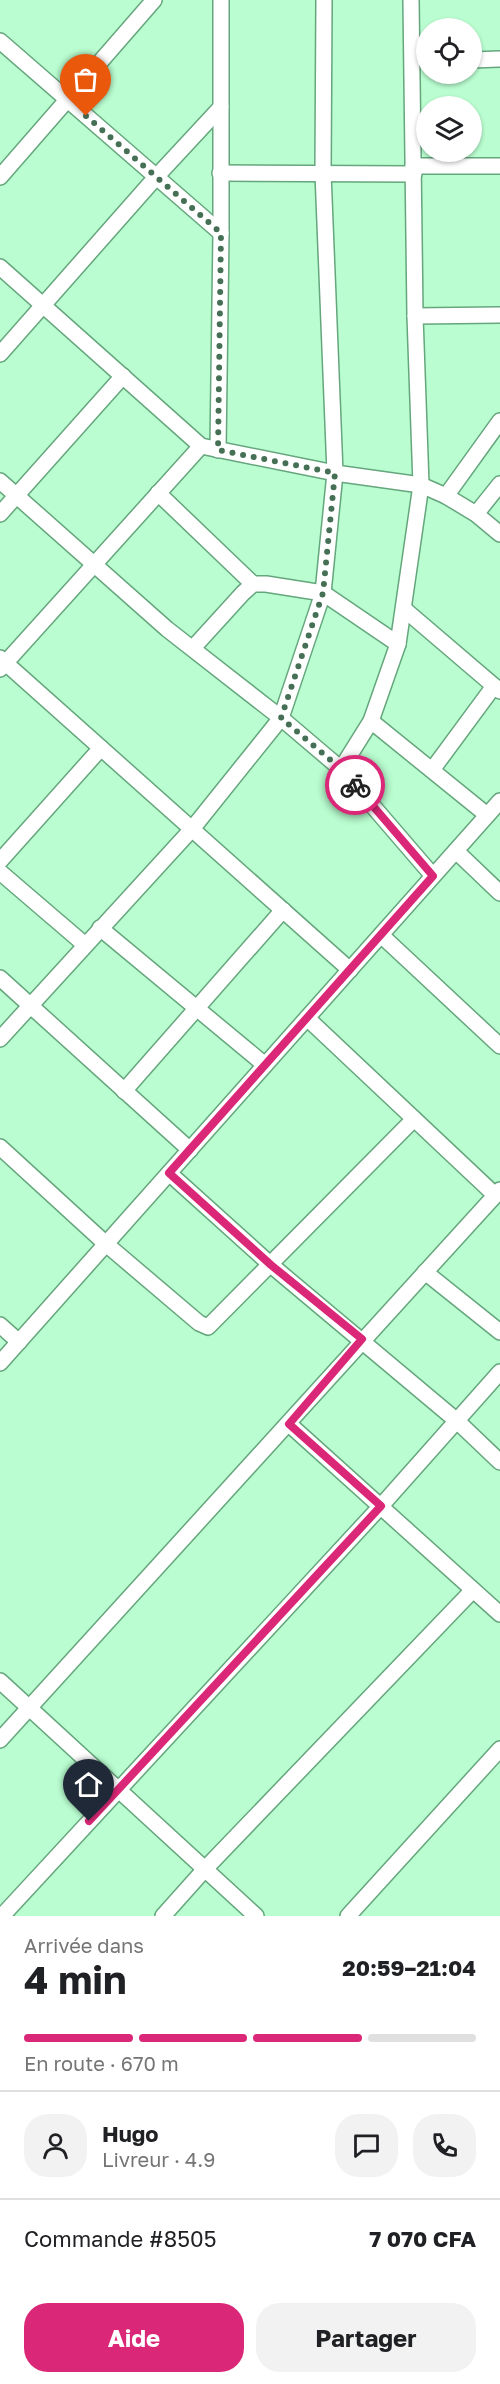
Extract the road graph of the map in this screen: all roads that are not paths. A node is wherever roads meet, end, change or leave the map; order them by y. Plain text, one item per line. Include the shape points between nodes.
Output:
1 (154, 0) edge
2 (221, 0) edge
3 (324, 0) edge
4 (411, 0) edge
5 (416, 38) edge
6 (0, 41) edge
7 (500, 59) edge
8 (482, 60) edge
9 (418, 84) edge
10 (68, 101) junction
11 (221, 107) junction
12 (500, 166) edge
13 (413, 170) junction
14 (220, 173) junction
15 (323, 173) junction
16 (157, 176) junction
17 (0, 177) edge
18 (221, 233) junction
19 (0, 267) edge
20 (43, 306) junction
21 (500, 315) edge
22 (415, 316) junction
23 (0, 354) edge
24 (123, 376) junction
25 (500, 421) edge
26 (201, 446) junction
27 (218, 450) junction
28 (335, 473) junction
29 (0, 481) edge
30 (500, 484) edge
31 (421, 485) junction
32 (158, 493) junction
33 (16, 495) junction
34 (446, 496) junction
35 (0, 514) edge
36 (476, 514) junction
37 (500, 534) edge
38 (94, 565) junction
39 (253, 584) junction
40 (323, 593) junction
41 (404, 609) junction
42 (398, 644) junction
43 (193, 648) junction
44 (2, 664) edge
45 (497, 689) edge
46 (281, 718) junction
47 (370, 721) junction
48 (101, 748) junction
49 (341, 769) junction
50 (432, 770) junction
51 (500, 801) edge
52 (488, 815) junction
53 (192, 829) junction
54 (456, 851) junction
55 (0, 861) edge
56 (0, 872) edge
57 (433, 876) junction
58 (500, 893) edge
59 (283, 910) junction
60 (100, 928) junction
61 (381, 935) junction
62 (84, 944) junction
63 (350, 970) junction
64 (0, 978) edge
65 (32, 1004) junction
66 (197, 1010) junction
67 (306, 1018) junction
68 (0, 1039) edge
69 (500, 1046) edge
70 (265, 1065) junction
71 (124, 1091) junction
72 (414, 1119) junction
73 (0, 1147) edge
74 (190, 1150) junction
75 (169, 1173) junction
76 (497, 1193) edge
77 (106, 1244) junction
78 (271, 1265) junction
79 (425, 1272) junction
80 (0, 1325) edge
81 (500, 1332) edge
82 (362, 1339) junction
83 (19, 1342) junction
84 (0, 1363) edge
85 (500, 1372) edge
86 (457, 1421) junction
87 (289, 1424) junction
88 (500, 1462) edge
89 (381, 1506) junction
90 (473, 1590) junction
91 (500, 1614) edge
92 (0, 1681) edge
93 (29, 1707) junction
94 (0, 1740) edge
95 (500, 1749) edge
96 (118, 1790) junction
97 (205, 1869) junction
98 (2, 1916) edge
99 (163, 1916) edge
100 (256, 1916) edge
101 (348, 1916) edge

1 - 10 street
2 - 11 street
3 - 15 street
4 - 5 street
6 - 10 street
7 - 8 street
9 - 13 street
10 - 16 street
10 - 17 street
11 - 14 street
11 - 16 street
12 - 13 street
13 - 15 street
13 - 22 street
14 - 15 street
14 - 18 street
15 - 28 street
16 - 18 street
16 - 20 street
18 - 27 street
19 - 20 street
20 - 23 street
20 - 24 street
21 - 22 street
22 - 31 street
24 - 26 street
24 - 33 street
25 - 34 street
26 - 27 street
26 - 32 street
27 - 28 street
28 - 31 street
28 - 40 street
29 - 33 street
30 - 36 street
31 - 34 street
31 - 41 street
32 - 38 street
32 - 39 street
33 - 35 street
33 - 38 street
34 - 36 street
36 - 37 street
38 - 43 street
38 - 44 street
39 - 40 street
39 - 43 street
40 - 42 street
40 - 46 street
41 - 42 street
41 - 45 street
42 - 47 street
43 - 46 street
44 - 48 street
45 - 50 street
46 - 49 street
46 - 53 street
47 - 49 street
47 - 50 street
48 - 53 street
48 - 55 street
49 - 57 street
50 - 52 street
51 - 52 street
52 - 54 street
53 - 59 street
53 - 60 street
54 - 57 street
54 - 58 street
56 - 62 street
57 - 61 street
59 - 63 street
59 - 66 street
60 - 62 street
60 - 66 street
61 - 63 street
61 - 69 street
62 - 65 street
63 - 67 street
64 - 65 street
65 - 68 street
65 - 71 street
66 - 70 street
66 - 71 street
67 - 70 street
67 - 72 street
70 - 74 street
71 - 74 street
72 - 76 street
72 - 78 street
73 - 77 street
74 - 75 street
75 - 77 street
75 - 78 street
76 - 79 street
77 - 78 street via 208,1327
77 - 83 street
78 - 82 street
79 - 81 street
79 - 82 street
80 - 83 street
82 - 86 street
82 - 87 street
83 - 84 street
85 - 86 street
86 - 88 street
86 - 89 street
87 - 89 street
87 - 93 street
89 - 90 street
89 - 96 street
90 - 91 street
90 - 97 street
92 - 93 street
93 - 94 street
93 - 96 street
95 - 101 street
96 - 97 street
96 - 98 street
97 - 99 street
97 - 100 street

